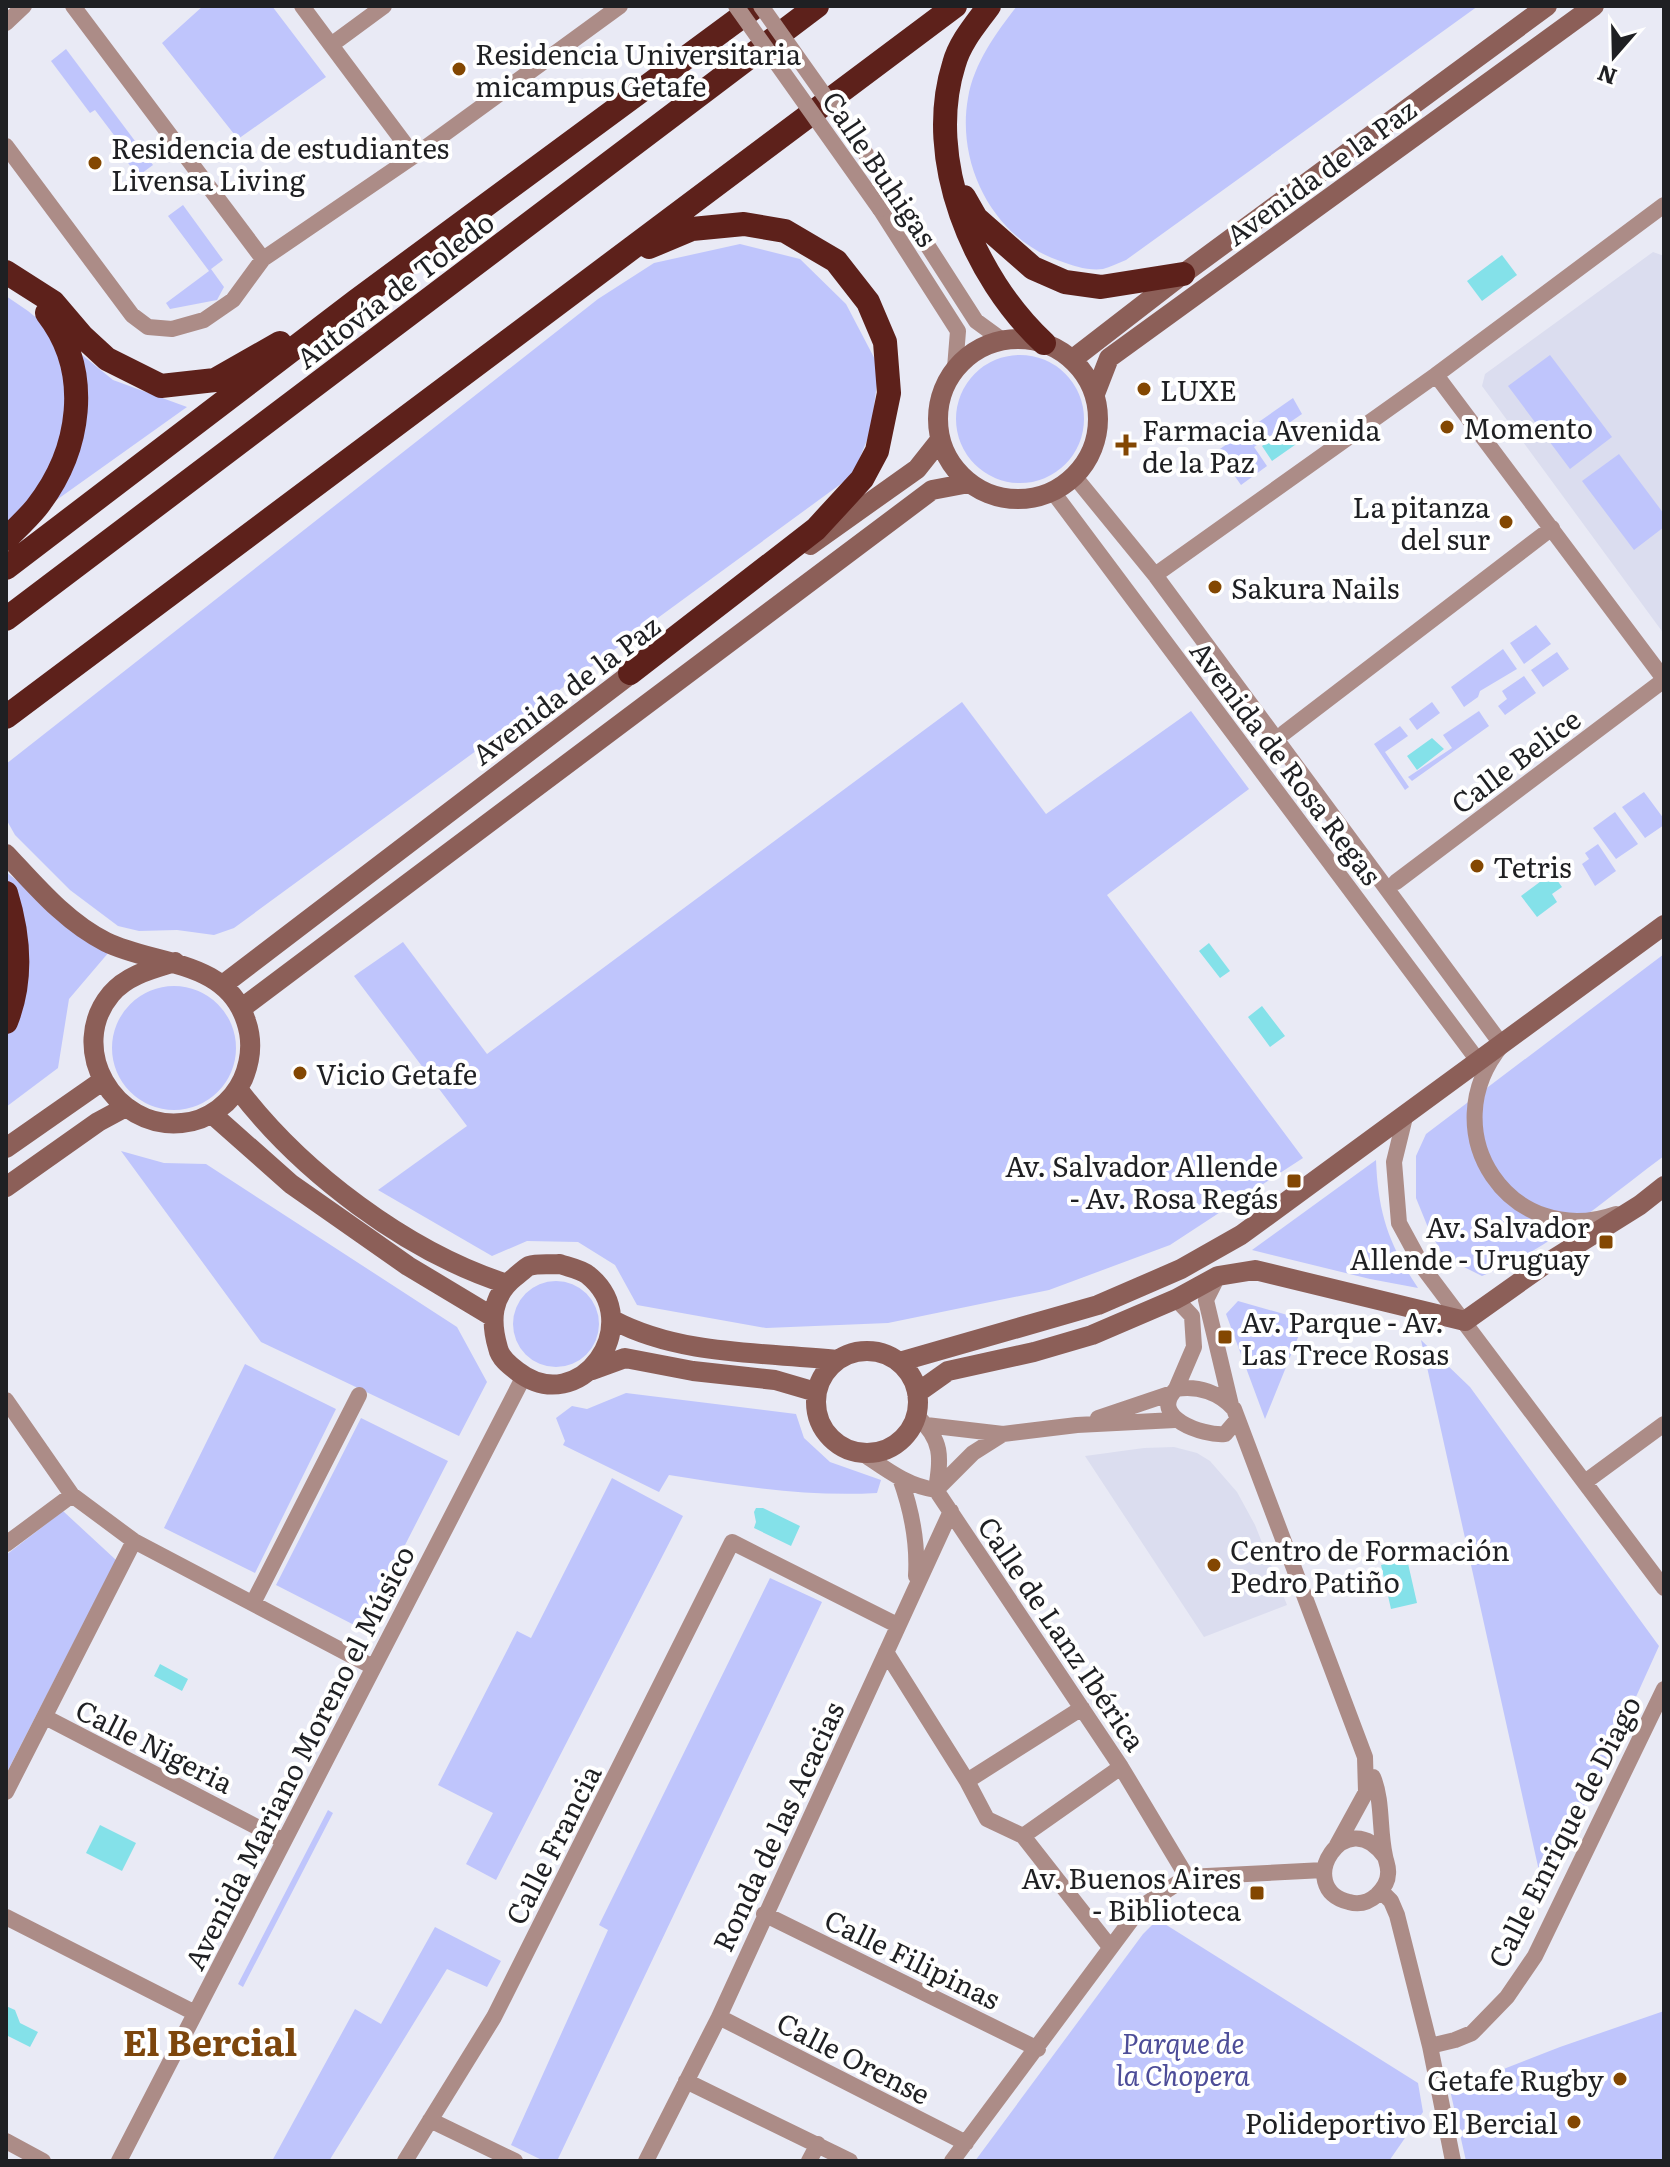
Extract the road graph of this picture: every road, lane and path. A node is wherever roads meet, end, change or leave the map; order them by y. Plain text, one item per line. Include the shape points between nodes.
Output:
1 (24, 6) edge
2 (73, 6) edge
3 (302, 6) edge
4 (384, 6) edge
5 (620, 6) edge
6 (736, 6) edge
7 (759, 6) edge
8 (817, 6) edge
9 (955, 6) edge
10 (989, 6) edge
11 (1547, 6) edge
12 (1594, 6) edge
13 (6, 23) edge
14 (331, 45) junction
15 (6, 146) edge
16 (414, 156) junction
17 (950, 174) junction
18 (1661, 215) edge
19 (263, 259) junction
20 (597, 274) junction
21 (1183, 274) junction
22 (14, 276) edge
23 (356, 301) junction
24 (1002, 340) junction
25 (1044, 343) junction
26 (1073, 359) junction
27 (955, 368) junction
28 (1436, 375) junction
29 (1095, 394) junction
30 (940, 440) junction
31 (1075, 477) junction
32 (969, 483) junction
33 (1053, 492) junction
34 (1552, 528) junction
35 (6, 539) edge
36 (6, 568) edge
37 (1155, 575) junction
38 (6, 619) edge
39 (630, 673) junction
40 (1664, 680) edge
41 (6, 717) edge
42 (1284, 733) dead end
43 (6, 854) edge
44 (1396, 882) dead end
45 (6, 893) edge
46 (1662, 927) edge
47 (175, 962) junction
48 (224, 984) junction
49 (242, 1008) junction
50 (6, 1022) edge
51 (1502, 1045) junction
52 (1479, 1062) junction
53 (102, 1081) junction
54 (238, 1089) junction
55 (124, 1108) junction
56 (212, 1114) junction
57 (1405, 1117) junction
58 (6, 1148) edge
59 (1664, 1186) edge
60 (6, 1187) edge
61 (1640, 1205) junction
62 (1218, 1276) junction
63 (507, 1284) junction
64 (1176, 1299) junction
65 (493, 1317) junction
66 (613, 1320) junction
67 (1465, 1321) junction
68 (837, 1360) junction
69 (899, 1362) junction
70 (592, 1370) junction
71 (524, 1376) junction
72 (1174, 1391) junction
73 (816, 1392) junction
74 (917, 1393) junction
75 (359, 1395) dead end
76 (6, 1400) edge
77 (1234, 1412) junction
78 (921, 1420) junction
79 (1175, 1420) junction
80 (1664, 1424) edge
81 (1077, 1425) junction
82 (1003, 1434) junction
83 (1216, 1435) junction
84 (862, 1453) junction
85 (900, 1478) junction
86 (1585, 1482) junction
87 (1263, 1484) junction
88 (936, 1490) junction
89 (72, 1495) junction
90 (951, 1511) junction
91 (134, 1541) junction
92 (6, 1544) edge
93 (915, 1586) junction
94 (1664, 1588) edge
95 (253, 1603) junction
96 (897, 1625) junction
97 (886, 1652) junction
98 (373, 1667) junction
99 (1664, 1689) edge
100 (1082, 1708) junction
101 (45, 1717) junction
102 (1365, 1757) junction
103 (1121, 1767) junction
104 (967, 1781) junction
105 (6, 1792) edge
106 (1023, 1836) junction
107 (284, 1841) junction
108 (1337, 1845) junction
109 (1385, 1857) junction
110 (1324, 1870) junction
111 (1187, 1877) junction
112 (1381, 1891) junction
113 (764, 1914) junction
114 (6, 1917) edge
115 (1110, 1947) junction
116 (195, 2013) junction
117 (719, 2017) junction
118 (1430, 2046) junction
119 (1038, 2049) junction
120 (686, 2081) junction
121 (430, 2120) junction
122 (6, 2141) edge
123 (966, 2143) junction
124 (818, 2144) junction
125 (43, 2161) edge
126 (119, 2161) edge
127 (405, 2161) edge
128 (515, 2161) edge
129 (646, 2161) edge
130 (809, 2161) edge
131 (850, 2161) edge
132 (952, 2161) edge
133 (1453, 2161) edge

1 - 13 street
2 - 19 street
3 - 14 street
4 - 14 street
5 - 16 street
6 - 27 street, Calle Buhigas, bridge via 880,209 958,331
7 - 23 highway, Autovía de Toledo
7 - 24 street, Calle Buhigas, bridge via 895,195 976,321
8 - 38 highway, Autovía de Toledo
9 - 20 highway
10 - 17 highway via 954,60 944,137
11 - 21 street, Avenida de la Paz
12 - 29 street, Avenida de la Paz via 1109,358
14 - 16 street
15 - 19 street via 132,315 148,327 172,329 204,320 233,300
16 - 19 street
17 - 21 highway via 976,218 1033,268 1065,282 1101,287
17 - 25 highway via 966,228 993,285
18 - 28 street
20 - 39 highway via 692,229 744,224 785,231 836,261 868,302 885,342 889,393 877,451 862,479 816,529
20 - 41 highway
21 - 26 street, Avenida de la Paz
22 - 23 highway via 53,302 107,359 161,386 215,380
22 - 35 highway via 55,323 72,360 78,401 71,442 57,475
23 - 36 highway, Autovía de Toledo
24 - 25 street
24 - 27 street via 976,350
25 - 26 street
26 - 29 street
27 - 30 street via 942,391
28 - 34 street
28 - 37 street
29 - 31 street via 1099,420 1094,448
30 - 32 street via 956,471
30 - 39 street, Avenida de la Paz via 917,469
31 - 33 street
31 - 37 street, Avenida de Rosa Regas
32 - 33 street via 986,493 1023,500
32 - 49 street via 932,490
33 - 52 street, Avenida de Rosa Regas
34 - 40 street
34 - 42 street
37 - 51 street, Avenida de Rosa Regas
39 - 48 street, Avenida de la Paz
40 - 44 street, Calle Belice
43 - 47 street via 57,908 105,941
45 - 50 highway via 20,952
46 - 51 street
47 - 48 street
47 - 53 street via 134,975 111,994 96,1021 93,1052
48 - 49 street
49 - 54 street via 251,1035 249,1063
51 - 52 street
51 - 61 street via 1480,1077 1473,1117 1478,1148 1496,1181 1526,1208 1565,1220 1605,1218
52 - 57 street
53 - 55 street
53 - 58 street
54 - 56 street
54 - 63 street via 262,1121 324,1179 428,1252
55 - 56 street via 152,1121 182,1123
55 - 60 street
56 - 65 street via 291,1184 408,1266
57 - 67 street via 1394,1162 1399,1223 1424,1269
57 - 69 street via 1241,1235 1181,1269 1098,1305
59 - 61 street
61 - 67 street
62 - 64 street
62 - 67 street via 1255,1270
62 - 77 street via 1206,1300
63 - 65 street via 495,1300
63 - 66 street via 529,1266 560,1264 587,1274 607,1298
64 - 72 street via 1192,1316 1194,1347
64 - 74 street via 1092,1335 948,1371
65 - 71 street via 499,1354
66 - 68 street via 638,1333 731,1353
66 - 70 street via 609,1341
67 - 86 street
68 - 69 street via 862,1351
68 - 73 street
69 - 74 street
70 - 71 street via 572,1383 547,1384
70 - 73 street via 625,1358 775,1380
71 - 98 street, Avenida Mariano Moreno el Músico
72 - 77 street via 1199,1389
72 - 79 street via 1168,1407
72 - 81 street
73 - 84 street via 817,1417 830,1438
74 - 78 street
75 - 95 street
76 - 89 street
77 - 83 street via 1229,1432
77 - 87 street
78 - 82 street
78 - 84 street via 896,1444
78 - 88 street via 941,1455
79 - 81 street
79 - 83 street
80 - 86 street
81 - 82 street
82 - 88 street via 973,1453
83 - 87 street via 1235,1447
84 - 85 street
85 - 88 street
85 - 93 street via 917,1545
86 - 94 street
87 - 102 street
88 - 90 street, Calle de Lanz Ibérica
89 - 91 street
89 - 92 street
90 - 93 street, Ronda de las Acacias
90 - 100 street, Calle de Lanz Ibérica
91 - 95 street
91 - 101 street
93 - 96 street, Ronda de las Acacias
95 - 98 street
96 - 97 street, Ronda de las Acacias
96 - 121 street, Calle Francia via 732,1542 494,2017
97 - 104 street
97 - 113 street, Ronda de las Acacias
98 - 107 street, Avenida Mariano Moreno el Músico
99 - 118 street, Calle Enrique de Diago via 1535,1956 1507,1997 1472,2033
100 - 103 street, Calle de Lanz Ibérica
100 - 104 street
101 - 105 street
101 - 107 street, Calle Nigeria
102 - 108 street via 1366,1792
102 - 109 street via 1375,1784
103 - 106 street
103 - 111 street, Calle de Lanz Ibérica
104 - 106 street via 987,1819
106 - 115 street
107 - 116 street, Avenida Mariano Moreno el Músico
108 - 109 street via 1364,1840
108 - 110 street
109 - 112 street via 1388,1875
110 - 111 street
110 - 112 street via 1329,1889 1345,1901 1365,1902
111 - 115 street via 1141,1907
112 - 118 street via 1397,1915
113 - 117 street, Ronda de las Acacias
113 - 119 street, Calle Filipinas
114 - 116 street
115 - 119 street
116 - 126 street, Avenida Mariano Moreno el Músico
117 - 120 street, Ronda de las Acacias
117 - 123 street, Calle Orense
118 - 133 street
119 - 123 street
120 - 124 street
120 - 129 street, Ronda de las Acacias
121 - 127 street, Calle Francia
121 - 128 street
122 - 125 street
123 - 132 street
124 - 130 street
124 - 131 street

